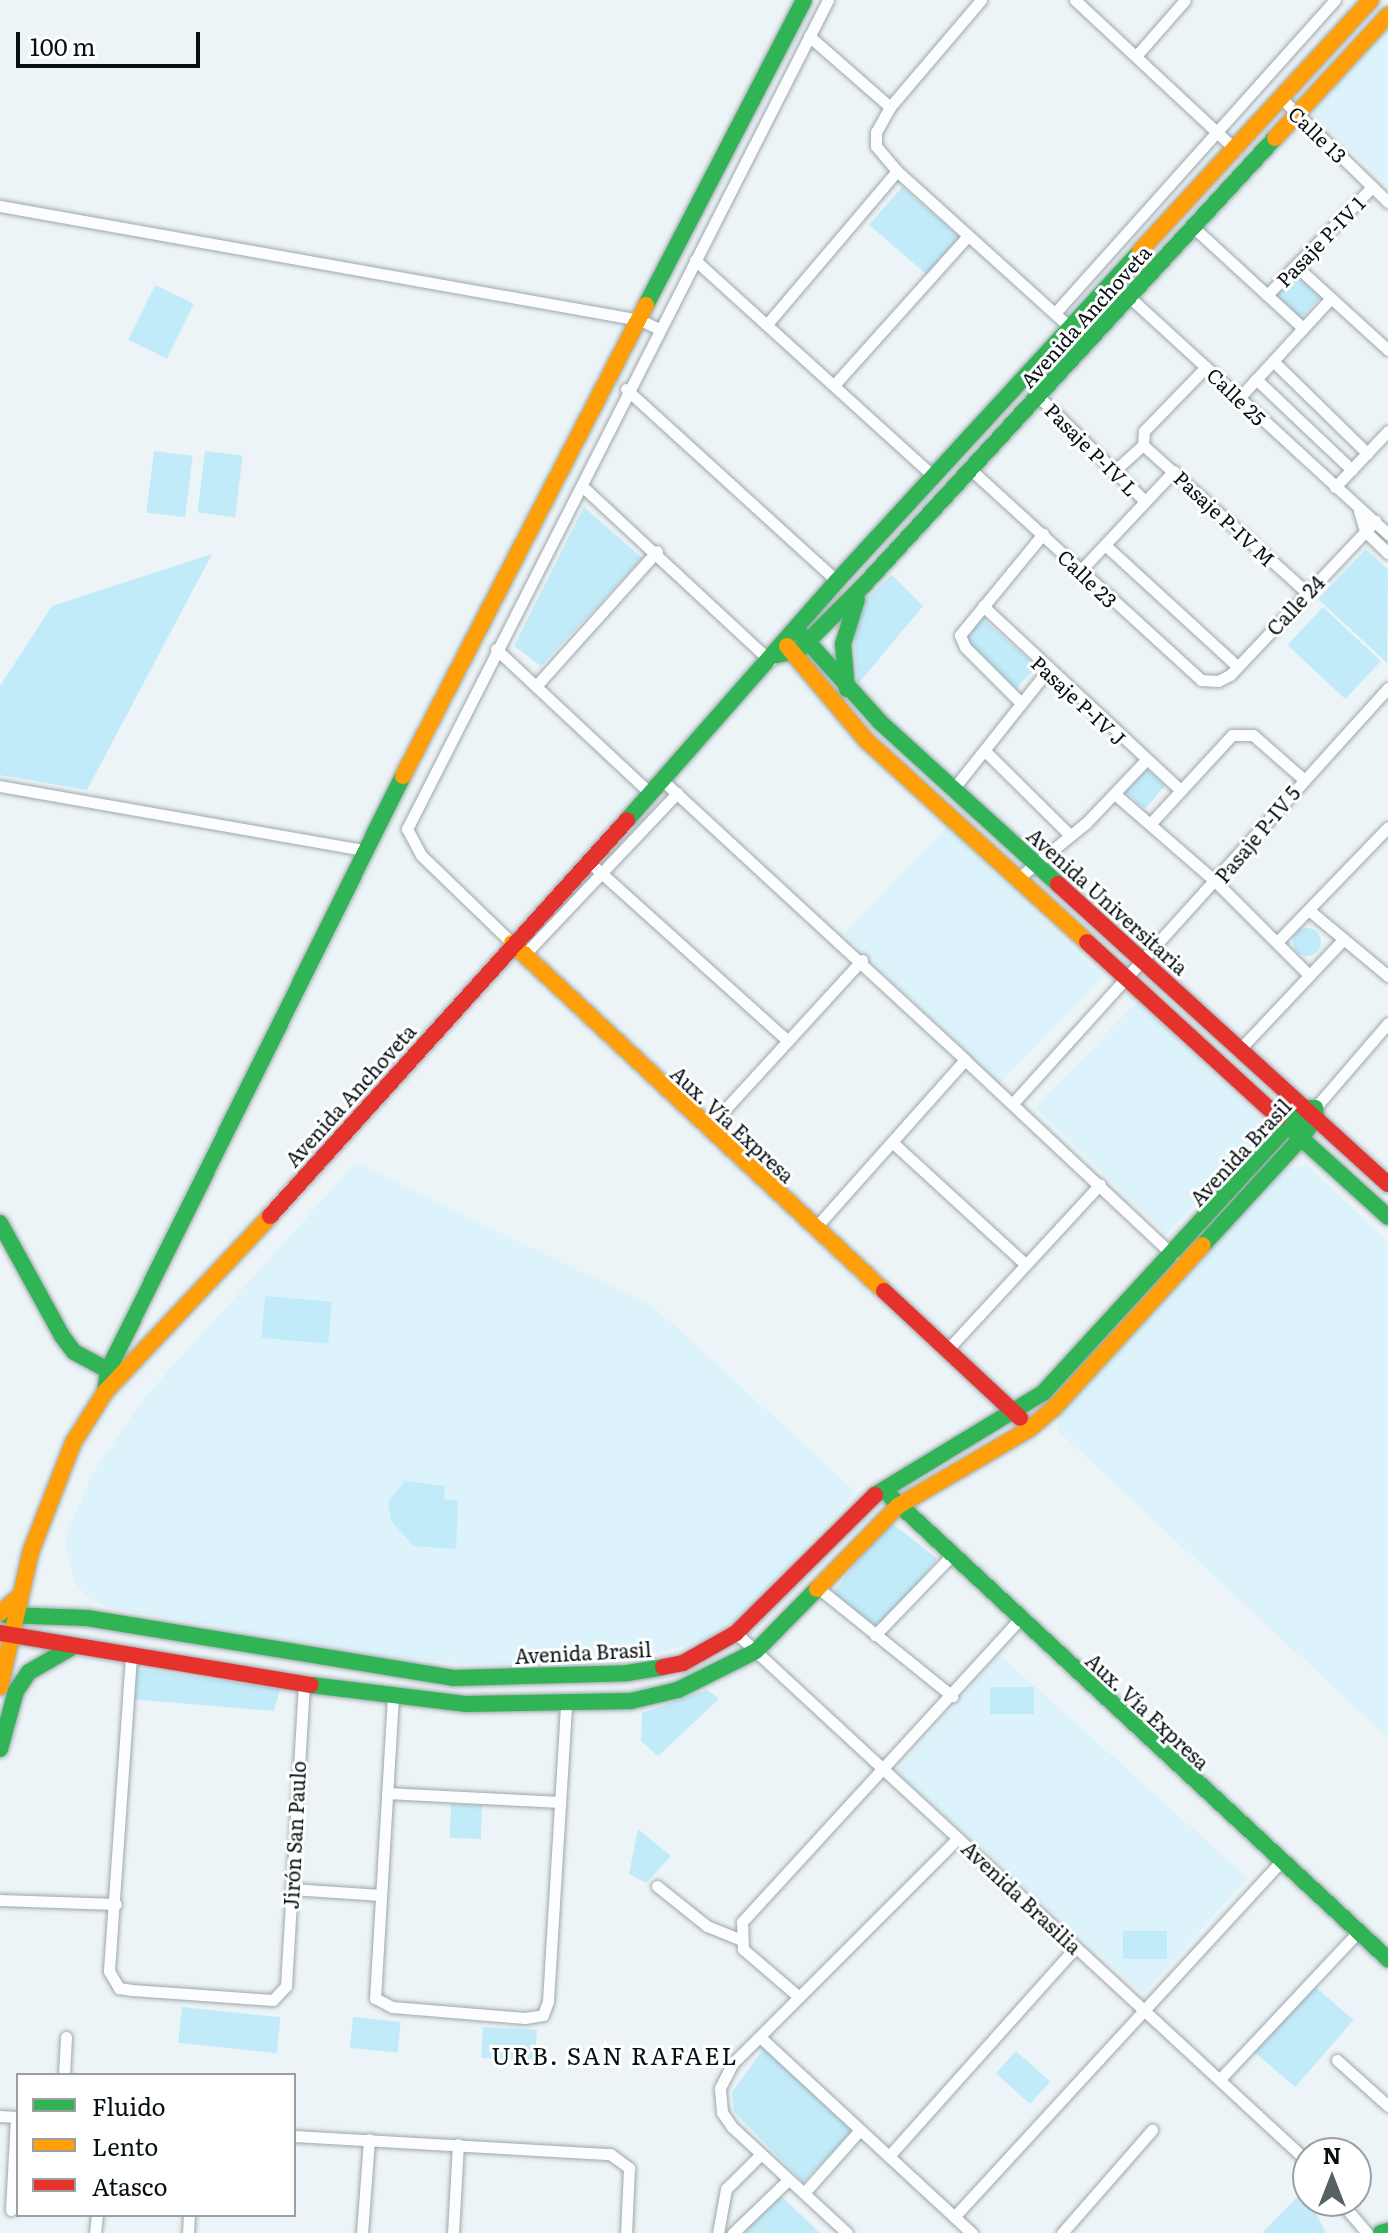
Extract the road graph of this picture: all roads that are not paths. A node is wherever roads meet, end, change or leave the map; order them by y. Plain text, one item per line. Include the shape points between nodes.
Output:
1 (804, 0) edge
2 (828, 0) edge
3 (981, 0) edge
4 (1075, 0) edge
5 (1185, 0) edge
6 (1335, 0) edge
7 (1371, 0) edge
8 (1388, 15) edge
9 (809, 36) junction
10 (1136, 56) junction
11 (1282, 99) junction
12 (890, 107) junction
13 (1296, 112) junction
14 (1217, 133) junction
15 (1236, 150) junction
16 (897, 171) junction
17 (1372, 187) junction
18 (1388, 202) edge
19 (0, 206) edge
20 (1192, 226) junction
21 (968, 236) junction
22 (695, 260) junction
23 (1296, 266) junction
24 (1114, 283) junction
25 (1267, 295) junction
26 (1128, 298) junction
27 (1331, 298) junction
28 (1055, 313) junction
29 (640, 320) junction
30 (768, 323) junction
31 (1071, 328) junction
32 (1303, 328) junction
33 (659, 329) junction
34 (1388, 350) edge
35 (1273, 361) junction
36 (1206, 367) junction
37 (1256, 379) junction
38 (835, 384) junction
39 (626, 389) junction
40 (1039, 397) junction
41 (1238, 399) junction
42 (1388, 431) edge
43 (1143, 445) junction
44 (1367, 453) junction
45 (969, 468) junction
46 (1352, 470) junction
47 (1174, 471) junction
48 (1113, 472) junction
49 (934, 477) junction
50 (582, 486) junction
51 (1335, 487) junction
52 (1145, 501) junction
53 (1359, 511) junction
54 (1375, 521) junction
55 (1365, 531) junction
56 (1043, 534) junction
57 (1388, 534) edge
58 (1105, 545) junction
59 (657, 551) junction
60 (1388, 553) edge
61 (1080, 571) junction
62 (837, 581) junction
63 (864, 585) junction
64 (1306, 592) junction
65 (983, 606) junction
66 (808, 641) junction
67 (784, 648) junction
68 (496, 649) junction
69 (1237, 666) junction
70 (1047, 671) junction
71 (1211, 682) joint
72 (536, 686) junction
73 (1388, 688) edge
74 (847, 689) junction
75 (1019, 701) junction
76 (986, 752) junction
77 (1145, 761) junction
78 (661, 779) junction
79 (1303, 779) junction
80 (0, 786) edge
81 (954, 788) junction
82 (1179, 789) junction
83 (649, 792) junction
84 (677, 793) junction
85 (1116, 795) junction
86 (1151, 823) junction
87 (1388, 827) edge
88 (1069, 834) junction
89 (364, 850) junction
90 (588, 861) junction
91 (1033, 862) junction
92 (601, 877) junction
93 (1016, 880) junction
94 (1216, 882) junction
95 (1310, 911) junction
96 (1278, 941) junction
97 (1342, 941) junction
98 (518, 949) junction
99 (862, 960) junction
100 (1144, 960) junction
101 (1309, 975) junction
102 (1388, 976) edge
103 (1126, 980) junction
104 (1385, 1032) edge
105 (788, 1041) junction
106 (1241, 1048) junction
107 (965, 1060) junction
108 (1014, 1102) junction
109 (1312, 1111) junction
110 (708, 1128) junction
111 (1296, 1131) junction
112 (892, 1142) junction
113 (1100, 1184) junction
114 (1388, 1184) edge
115 (1388, 1217) edge
116 (0, 1223) edge
117 (816, 1227) junction
118 (1173, 1255) junction
119 (1025, 1264) junction
120 (948, 1349) junction
121 (108, 1370) junction
122 (105, 1392) junction
123 (1015, 1412) junction
124 (1029, 1429) junction
125 (884, 1488) junction
126 (898, 1506) junction
127 (951, 1556) junction
128 (817, 1587) junction
129 (8, 1611) edge
130 (1020, 1619) junction
131 (736, 1633) junction
132 (7, 1634) edge
133 (875, 1635) junction
134 (74, 1646) junction
135 (756, 1651) junction
136 (131, 1656) junction
137 (627, 1673) junction
138 (304, 1684) junction
139 (0, 1687) edge
140 (393, 1696) junction
141 (952, 1696) junction
142 (631, 1701) junction
143 (566, 1704) junction
144 (0, 1749) edge
145 (883, 1771) junction
146 (387, 1793) junction
147 (560, 1802) junction
148 (958, 1838) junction
149 (1281, 1862) junction
150 (657, 1886) dead end
151 (291, 1889) junction
152 (381, 1895) junction
153 (0, 1900) edge
154 (116, 1904) junction
155 (1358, 1932) junction
156 (739, 1939) junction
157 (1076, 1947) junction
158 (1388, 1959) edge
159 (799, 1997) junction
160 (1144, 2016) junction
161 (66, 2037) dead end
162 (760, 2037) junction
163 (1337, 2060) dead end
164 (64, 2073) edge
165 (1220, 2079) junction
166 (1388, 2106) edge
167 (860, 2130) junction
168 (1152, 2130) dead end
169 (16, 2132) edge
170 (296, 2136) edge
171 (369, 2139) junction
172 (458, 2144) junction
173 (1292, 2147) edge
174 (760, 2155) junction
175 (889, 2156) junction
176 (788, 2180) junction
177 (804, 2193) junction
178 (11, 2210) dead end
179 (954, 2217) junction
180 (1354, 2217) edge
181 (1388, 2231) edge
182 (362, 2233) edge
183 (453, 2233) edge
184 (626, 2233) edge
185 (718, 2233) edge
186 (733, 2233) edge
187 (847, 2233) edge
188 (972, 2233) edge
189 (1062, 2233) edge
190 (1367, 2233) edge
191 (1381, 2233) edge

1 - 29 main road
2 - 9 street
3 - 12 street
4 - 10 street
5 - 10 street
6 - 14 street
7 - 11 main road, Avenida Anchoveta
8 - 13 main road, Avenida Anchoveta
9 - 12 street
9 - 22 street
10 - 14 street
11 - 13 street, Calle 13
11 - 15 main road, Avenida Anchoveta
12 - 16 street via 876,132 876,146
13 - 17 street, Calle 13
13 - 20 main road, Avenida Anchoveta
14 - 15 street
14 - 28 street
15 - 24 main road, Avenida Anchoveta
16 - 21 street
16 - 30 street
17 - 18 street, Calle 13
17 - 23 street, Pasaje P-IV 1
19 - 29 street
20 - 25 street
20 - 26 main road, Avenida Anchoveta
21 - 28 street
21 - 38 street
22 - 30 street
22 - 33 street
23 - 25 street, Pasaje P-IV 1
23 - 27 street
24 - 26 street, Calle 25
24 - 31 main road, Avenida Anchoveta
25 - 32 street
26 - 36 street, Calle 25
26 - 40 main road, Avenida Anchoveta
27 - 32 street
27 - 34 street
28 - 31 street
29 - 33 street
29 - 89 main road
30 - 38 street
31 - 49 main road, Avenida Anchoveta
32 - 35 street
33 - 39 street
35 - 37 street
35 - 44 street
36 - 41 street, Calle 25
36 - 43 street via 1144,431
37 - 41 street
37 - 46 street
38 - 49 street
39 - 50 street
39 - 62 street
40 - 45 main road, Avenida Anchoveta
40 - 48 street, Pasaje P-IV L
41 - 51 street, Calle 25
42 - 44 street
43 - 47 street, Pasaje P-IV M
43 - 48 street
44 - 46 street
45 - 56 street, Calle 23
45 - 63 main road, Avenida Anchoveta
46 - 51 street
47 - 52 street
47 - 64 street, Pasaje P-IV M
48 - 52 street, Pasaje P-IV L
49 - 62 main road, Avenida Anchoveta
50 - 59 street
50 - 68 street
51 - 53 street, Calle 25
52 - 58 street
53 - 54 street, Calle 25
53 - 55 street
54 - 55 street, Calle 24
54 - 57 street, Calle 25
55 - 60 street
55 - 64 street, Calle 24
56 - 61 street, Calle 23
56 - 65 street
58 - 61 street
58 - 69 street
59 - 67 street
59 - 72 street
61 - 71 street, Calle 23 via 1189,674
62 - 67 main road, Avenida Anchoveta
63 - 66 main road, Avenida Anchoveta
63 - 74 main road via 845,626
64 - 69 street, Calle 24
65 - 70 street, Pasaje P-IV J
65 - 75 street via 960,640
66 - 67 main road
66 - 74 main road, Avenida Universitaria
67 - 78 main road, Avenida Anchoveta
67 - 93 main road via 866,740
68 - 72 street
68 - 98 street, Aux. Vía Expresa via 407,829 412,846
69 - 71 street, Calle 24 via 1225,679
70 - 75 street
70 - 77 street, Pasaje P-IV J
72 - 83 street
73 - 79 street, Pasaje P-IV 5
74 - 81 main road, Avenida Universitaria
75 - 76 street via 992,735
76 - 81 street
76 - 88 street
77 - 82 street, Pasaje P-IV J
77 - 85 street
78 - 83 main road, Avenida Anchoveta
78 - 84 street
79 - 82 street via 1253,735 1232,735
79 - 94 street, Pasaje P-IV 5
80 - 89 street
81 - 91 main road, Avenida Universitaria
82 - 86 street
83 - 90 main road, Avenida Anchoveta
84 - 92 street
84 - 99 street
85 - 86 street
85 - 88 street
86 - 94 street
87 - 95 street
88 - 91 street
89 - 121 main road
90 - 92 street
90 - 98 main road, Avenida Anchoveta
91 - 93 street
91 - 100 main road, Avenida Universitaria
92 - 98 street
92 - 105 street
93 - 103 main road
94 - 96 street
94 - 100 street, Pasaje P-IV 5
95 - 96 street
95 - 97 street
96 - 101 street
97 - 101 street
97 - 102 street
98 - 110 main road, Aux. Vía Expresa
98 - 122 main road, Avenida Anchoveta
99 - 105 street
99 - 107 street
100 - 103 street, Pasaje P-IV 5
100 - 106 main road, Avenida Universitaria
101 - 106 street
103 - 108 street, Pasaje P-IV 5
103 - 111 main road
104 - 109 street
105 - 110 street
106 - 109 main road, Avenida Universitaria
107 - 108 street
107 - 112 street
108 - 113 street
109 - 111 main road, Avenida Brasil
109 - 114 main road, Avenida Universitaria
110 - 117 main road, Aux. Vía Expresa
111 - 115 main road
111 - 118 main road, Avenida Brasil
111 - 124 main road, Avenida Brasil via 1086,1378
112 - 117 street
112 - 119 street
113 - 118 street
113 - 119 street
116 - 121 main road via 62,1336 74,1352
117 - 120 main road, Aux. Vía Expresa
118 - 123 main road, Avenida Brasil via 1074,1365
119 - 120 street
120 - 123 main road, Aux. Vía Expresa
121 - 122 main road
122 - 129 main road, Avenida Anchoveta via 73,1443
123 - 124 main road, Aux. Vía Expresa
123 - 125 main road, Avenida Brasil
124 - 126 main road, Avenida Brasil
125 - 126 main road, Aux. Vía Expresa
125 - 131 main road, Avenida Brasil
126 - 127 main road, Aux. Vía Expresa
126 - 128 main road, Avenida Brasil
127 - 130 main road, Aux. Vía Expresa
127 - 133 street
128 - 133 street
128 - 135 main road, Avenida Brasil
129 - 132 main road, Avenida Anchoveta
129 - 137 main road, Avenida Brasil via 87,1618 453,1678
130 - 141 street
130 - 149 main road, Aux. Vía Expresa
131 - 135 street, Avenida Brasilia
131 - 137 main road, Avenida Brasil via 683,1663
132 - 134 main road, Avenida Brasil
132 - 139 main road, Avenida Anchoveta
133 - 141 street
134 - 136 main road, Avenida Brasil
134 - 144 main road via 29,1672 16,1691
135 - 142 main road, Avenida Brasil via 678,1690
135 - 145 street, Avenida Brasilia
136 - 138 main road, Avenida Brasil
136 - 154 street
137 - 142 main road
138 - 140 main road, Avenida Brasil
138 - 151 street, Jirón San Paulo
140 - 143 main road, Avenida Brasil via 465,1704
140 - 146 street
141 - 145 street
142 - 143 main road, Avenida Brasil
143 - 147 street
145 - 148 street, Avenida Brasilia
145 - 156 street via 752,1909 742,1922
146 - 147 street
146 - 152 street
147 - 152 street via 543,2015 382,2004 373,1990
148 - 157 street, Avenida Brasilia
148 - 159 street
149 - 155 main road, Aux. Vía Expresa
149 - 160 street
150 - 156 street via 719,1934
151 - 152 street
151 - 154 street, Jirón San Paulo via 286,1986 273,2000 119,1988 109,1971
153 - 154 street
155 - 158 main road, Aux. Vía Expresa
155 - 165 street
156 - 159 street via 754,1961
157 - 160 street, Avenida Brasilia
157 - 175 street
159 - 162 street
160 - 165 street, Avenida Brasilia
160 - 179 street
161 - 164 street
162 - 167 street
162 - 174 street via 733,2063 720,2088 722,2112
163 - 166 street
165 - 173 street, Avenida Brasilia
167 - 175 street
167 - 177 street
168 - 189 street
169 - 178 street
170 - 171 street
171 - 172 street
171 - 182 street
172 - 183 street
172 - 184 street via 621,2159 629,2168
174 - 176 street
174 - 185 street via 726,2189
175 - 179 street
176 - 177 street
176 - 186 street
177 - 187 street
179 - 188 street
180 - 190 street
181 - 191 main road

